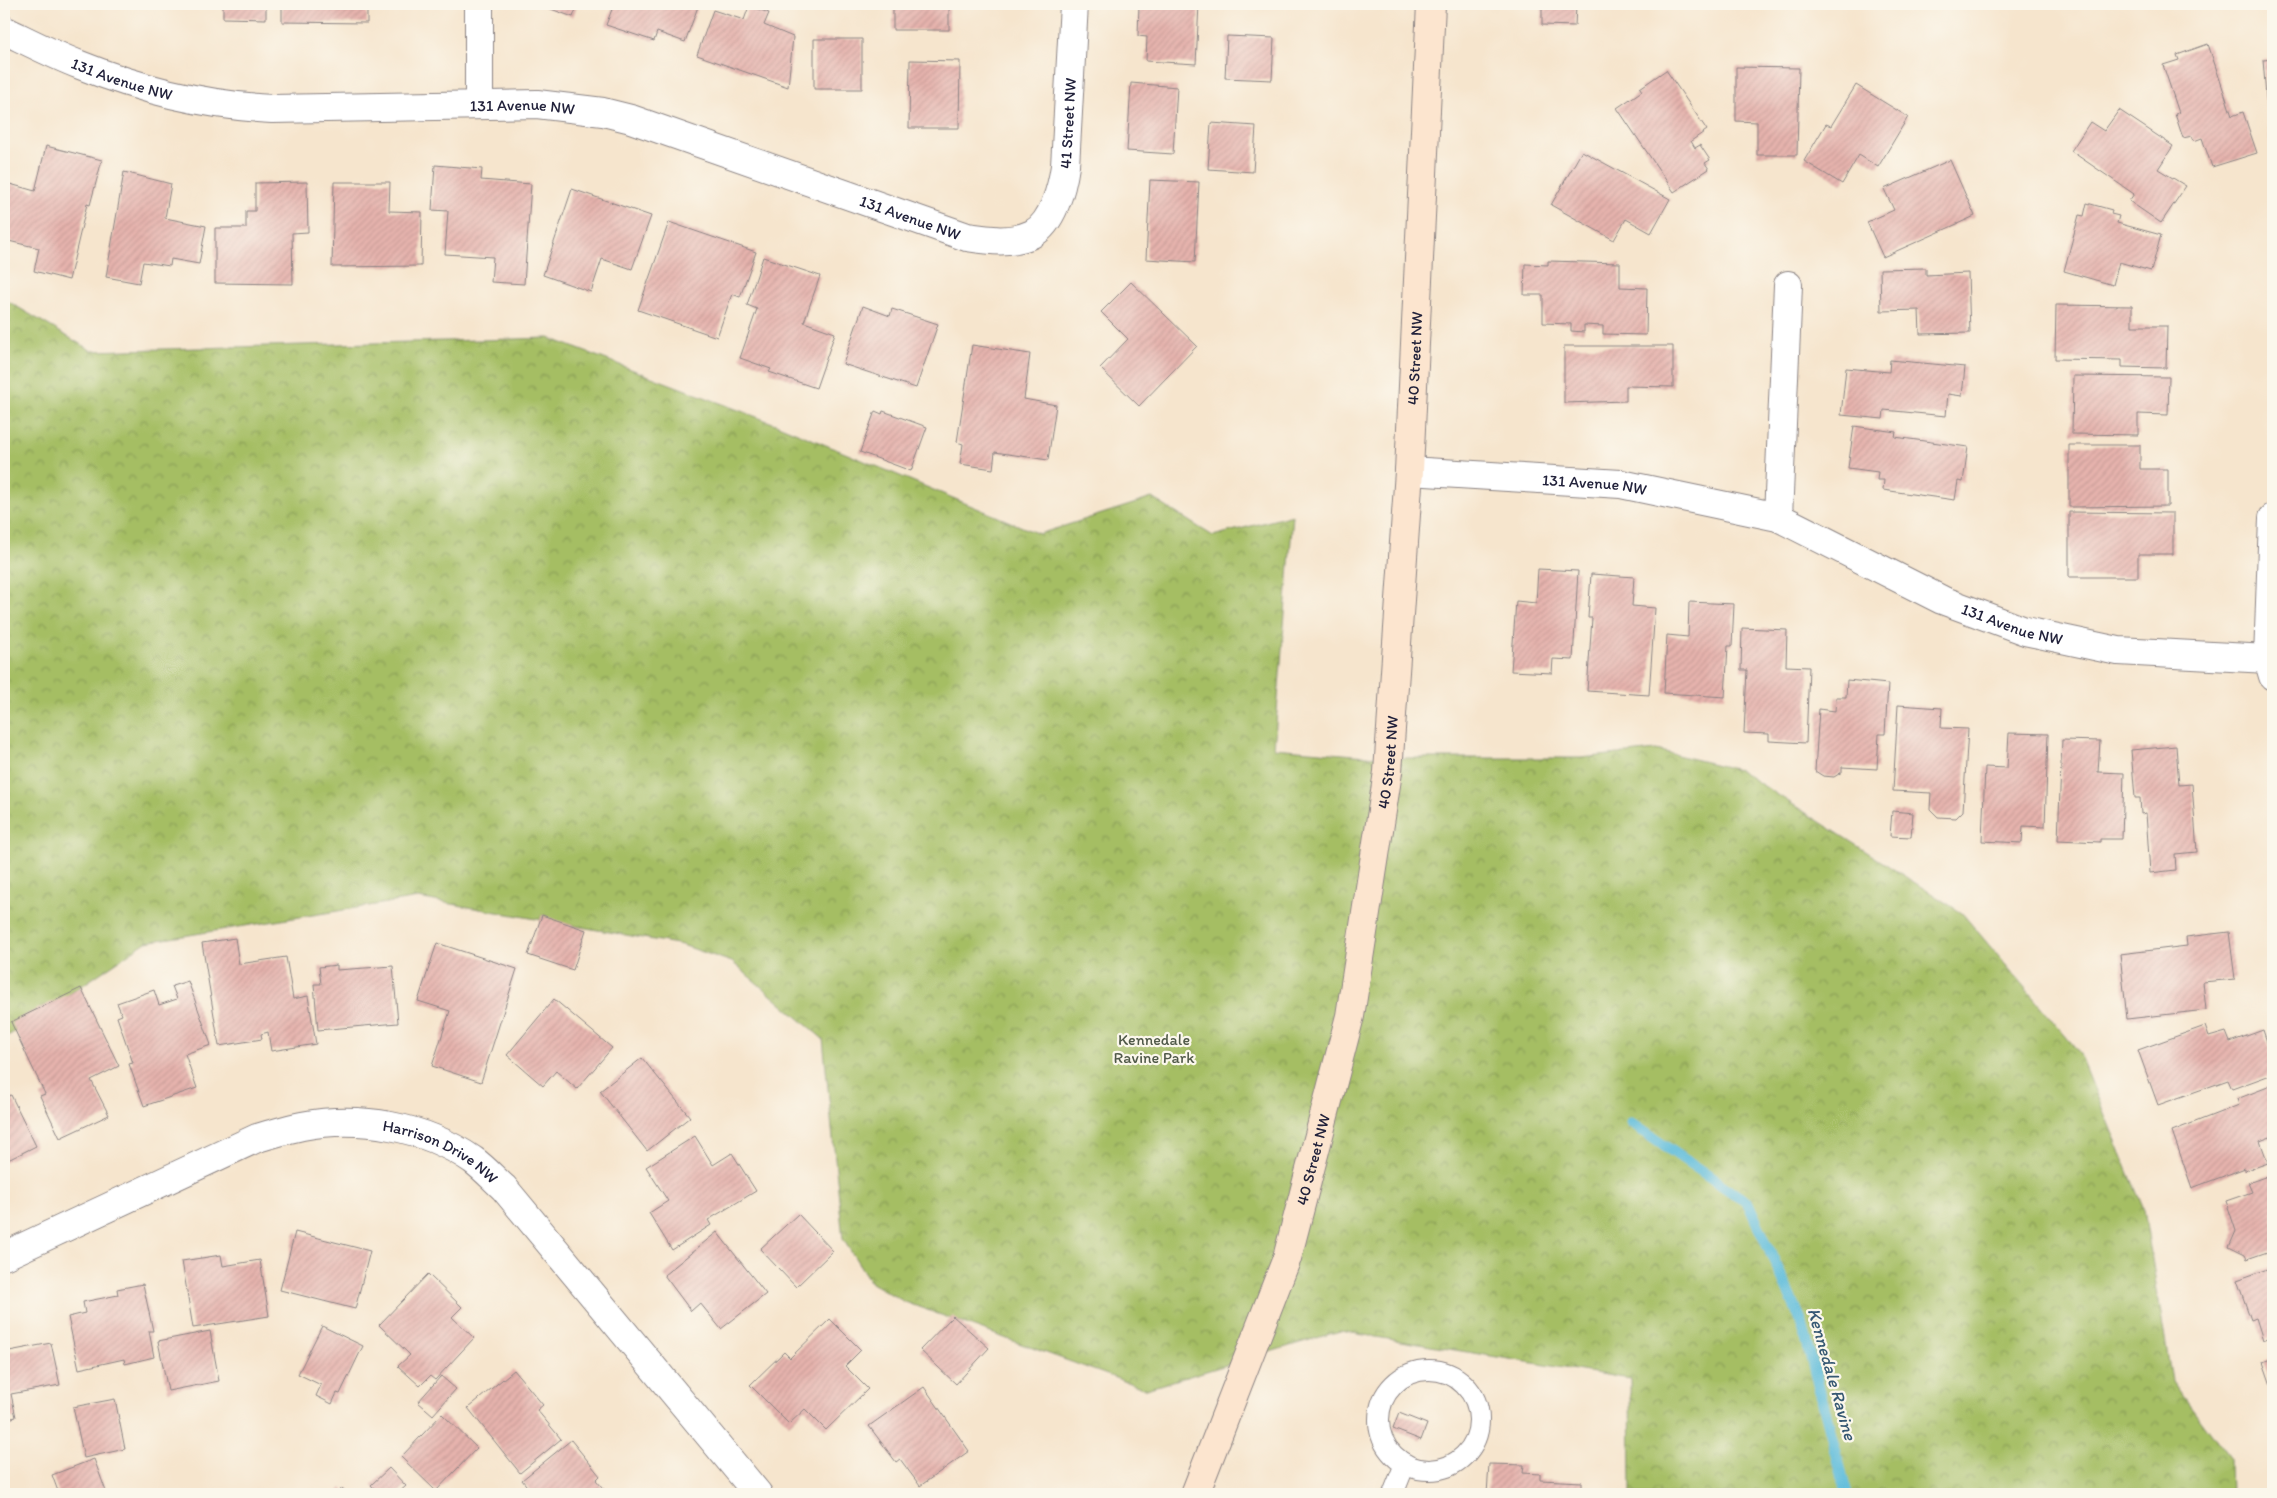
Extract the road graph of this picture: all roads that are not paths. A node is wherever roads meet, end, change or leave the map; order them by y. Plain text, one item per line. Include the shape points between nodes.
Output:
1 (479, 4) edge
2 (1074, 4) edge
3 (1431, 4) edge
4 (4, 30) edge
5 (479, 104) junction
6 (1032, 234) joint
7 (1788, 285) dead end
8 (1409, 471) junction
9 (1778, 517) junction
10 (2273, 518) edge
11 (2270, 668) edge
12 (4, 1256) edge
13 (1404, 1464) junction
14 (758, 1494) edge
15 (1195, 1494) edge
16 (1393, 1494) edge

1 - 5 street
2 - 6 street, 41 Street NW via 1062,187 1045,220
3 - 8 street, 40 Street NW
4 - 5 street, 131 Avenue NW via 79,65 117,78 192,100 230,106 272,109
5 - 6 street, 131 Avenue NW via 537,104 604,112 967,237 992,240
7 - 9 street
8 - 9 street, 131 Avenue NW via 1621,484
8 - 15 street, 40 Street NW via 1388,772 1350,1016 1287,1258
9 - 11 street, 131 Avenue NW via 1942,600 2025,631 2118,651
10 - 11 street
12 - 14 street, Harrison Drive NW via 257,1138 302,1126 338,1122 396,1126 426,1135 474,1161 504,1188
13 - 13 lane via 1382,1439 1378,1423 1386,1393 1397,1381 1418,1371 1441,1371 1456,1378 1469,1389 1477,1404 1479,1422 1476,1438 1454,1463 1438,1469 1421,1470
13 - 16 lane

